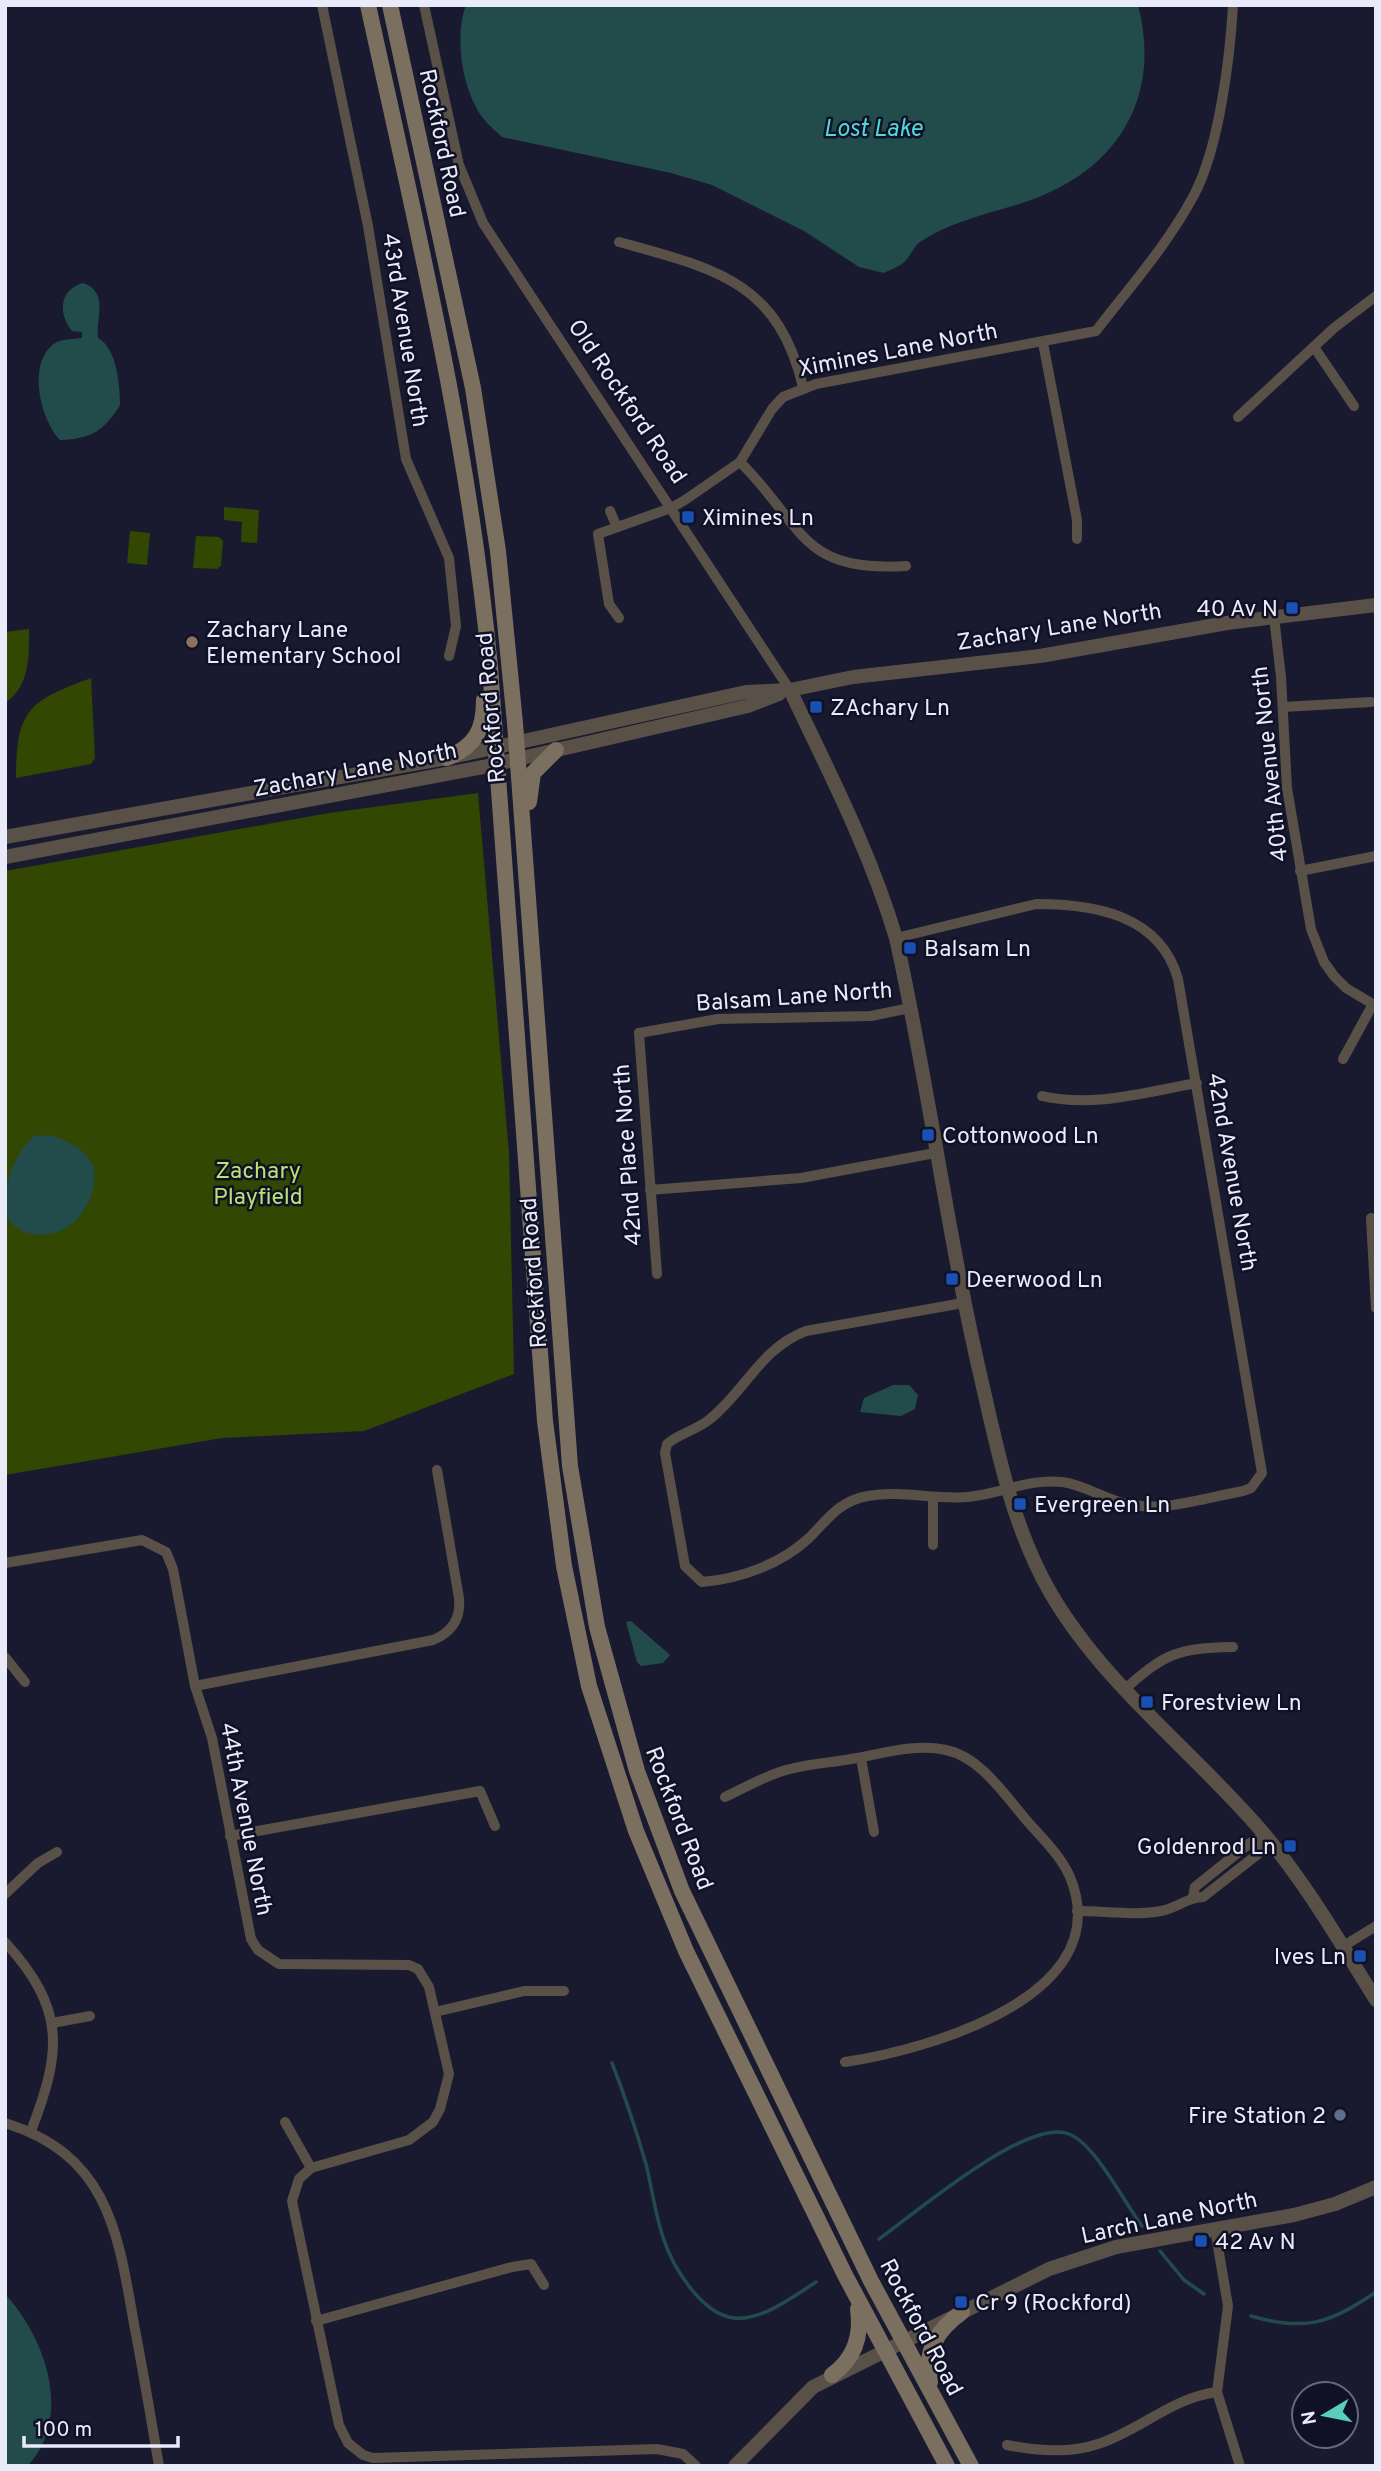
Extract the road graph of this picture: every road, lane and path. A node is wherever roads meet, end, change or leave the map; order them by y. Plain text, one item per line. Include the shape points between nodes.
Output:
1 (322, 5) edge
2 (368, 5) edge
3 (390, 5) edge
4 (424, 5) edge
5 (1233, 5) edge
6 (619, 242) dead end
7 (1376, 296) edge
8 (1043, 343) junction
9 (1314, 347) junction
10 (803, 387) junction
11 (1354, 406) dead end
12 (1238, 417) dead end
13 (740, 462) junction
14 (671, 508) junction
15 (610, 511) dead end
16 (617, 527) junction
17 (1077, 540) dead end
18 (906, 566) dead end
19 (1376, 605) edge
20 (1274, 617) junction
21 (619, 618) dead end
22 (487, 632) junction
23 (449, 656) dead end
24 (790, 690) junction
25 (1371, 702) dead end
26 (678, 706) junction
27 (1283, 707) junction
28 (681, 722) junction
29 (516, 741) junction
30 (496, 746) junction
31 (556, 750) junction
32 (447, 758) junction
33 (518, 760) junction
34 (497, 764) junction
35 (5, 837) edge
36 (1376, 856) edge
37 (5, 857) edge
38 (1300, 870) junction
39 (529, 928) junction
40 (896, 938) junction
41 (1374, 1005) edge
42 (910, 1007) junction
43 (639, 1033) joint
44 (1343, 1059) dead end
45 (1197, 1083) junction
46 (1042, 1097) dead end
47 (935, 1153) junction
48 (650, 1190) junction
49 (1371, 1218) dead end
50 (657, 1274) dead end
51 (963, 1303) junction
52 (1376, 1308) edge
53 (438, 1470) dead end
54 (1007, 1489) junction
55 (933, 1498) junction
56 (933, 1545) dead end
57 (5, 1563) edge
58 (1233, 1647) dead end
59 (5, 1657) edge
60 (25, 1682) dead end
61 (195, 1686) junction
62 (1124, 1690) junction
63 (861, 1758) junction
64 (725, 1797) dead end
65 (495, 1826) dead end
66 (874, 1832) dead end
67 (1266, 1835) junction
68 (230, 1836) junction
69 (57, 1852) dead end
70 (5, 1894) edge
71 (1077, 1911) junction
72 (1376, 1926) edge
73 (5, 1942) edge
74 (1342, 1947) junction
75 (564, 1991) dead end
76 (1376, 2000) edge
77 (435, 2012) junction
78 (90, 2016) dead end
79 (52, 2023) junction
80 (845, 2062) dead end
81 (285, 2122) dead end
82 (5, 2123) edge
83 (31, 2131) junction
84 (311, 2168) junction
85 (1376, 2187) edge
86 (1215, 2229) junction
87 (544, 2286) dead end
88 (856, 2296) junction
89 (962, 2312) junction
90 (316, 2321) junction
91 (903, 2340) junction
92 (884, 2350) junction
93 (832, 2375) junction
94 (1217, 2392) junction
95 (932, 2395) junction
96 (1007, 2445) dead end
97 (478, 2460) edge
98 (159, 2466) edge
99 (696, 2466) edge
100 (735, 2466) edge
101 (947, 2466) edge
102 (971, 2466) edge
103 (1241, 2466) edge

1 - 23 street, 43rd Avenue North via 368,226 406,459 449,558 456,626
2 - 22 main road, Rockford Road via 459,432
3 - 29 main road, Rockford Road via 483,446 505,606
4 - 14 street, Old Rockford Road via 459,165 483,223
5 - 8 street, Ximines Lane North via 1206,168 1181,218 1096,331
6 - 10 street via 701,264 739,286 785,332
7 - 9 street
8 - 10 street, Ximines Lane North
8 - 17 street
9 - 11 street
9 - 12 street
10 - 13 street, Ximines Lane North via 772,409
13 - 14 street, Ximines Lane North
13 - 18 street via 813,547 848,564
14 - 16 street, Ximines Lane North
14 - 24 street, Old Rockford Road
15 - 16 street
16 - 21 street via 598,534 609,604
19 - 20 street, Zachary Lane North
20 - 24 street, Zachary Lane North via 1040,656 853,677
20 - 27 street, 40th Avenue North
22 - 30 main road, Rockford Road
22 - 32 main road via 484,721 466,750
24 - 26 street, Zachary Lane North via 746,692
24 - 28 street, Zachary Lane North via 748,706
24 - 40 street, Old Rockford Road via 851,815
25 - 27 street
26 - 28 street
26 - 29 street, Zachary Lane North
27 - 38 street, 40th Avenue North via 1287,788
28 - 31 street, Zachary Lane North
29 - 30 street, Zachary Lane North
29 - 33 main road, Rockford Road
30 - 32 street, Zachary Lane North
30 - 34 main road, Rockford Road
31 - 33 street, Zachary Lane North
31 - 39 main road via 538,765 529,787 538,910
32 - 35 street, Zachary Lane North
33 - 34 street, Zachary Lane North
33 - 39 main road, Rockford Road
34 - 37 street, Zachary Lane North
34 - 88 main road, Rockford Road via 545,1421 559,1534 581,1651 606,1744 657,1886
36 - 38 street
38 - 41 street, 40th Avenue North via 1311,929 1324,962 1346,988
39 - 91 main road, Rockford Road via 570,1466 608,1672 648,1803 682,1891
40 - 42 street, Old Rockford Road
40 - 45 street, 42nd Avenue North via 1036,904 1119,917 1142,926 1174,963
41 - 44 street
42 - 43 street, Balsam Lane North via 851,1017 718,1019
42 - 47 street, Old Rockford Road
43 - 48 street, 42nd Place North
45 - 46 street via 1083,1102
45 - 54 street, 42nd Avenue North via 1262,1473 1243,1491 1154,1506 1125,1503 1063,1482
47 - 48 street via 801,1178
47 - 51 street, Old Rockford Road
48 - 50 street, 42nd Place North
49 - 52 street
51 - 54 street, Old Rockford Road
51 - 55 street via 792,1336 765,1356 710,1419 667,1444 665,1453 685,1566 702,1582 731,1578 785,1556 849,1500 887,1493
53 - 61 street via 460,1610 450,1630 433,1640
54 - 55 street
54 - 62 street, Old Rockford Road via 1050,1592
55 - 56 street
57 - 61 street, 44th Avenue North via 142,1540 166,1552
58 - 62 street via 1170,1655
59 - 60 street
61 - 68 street, 44th Avenue North via 212,1738
62 - 67 street, Old Rockford Road
63 - 64 street via 783,1771
63 - 66 street
63 - 71 street via 925,1747 964,1757 983,1772 1062,1861
65 - 68 street via 480,1791
67 - 71 street via 1258,1854 1203,1897 1161,1911
67 - 74 street, Old Rockford Road
68 - 77 street, 44th Avenue North via 247,1928 258,1950 279,1964 409,1965 424,1977
69 - 70 street
71 - 80 street via 1064,1962 1035,1993 923,2045
72 - 74 street
73 - 79 street via 32,1973
74 - 76 street, Old Rockford Road
75 - 77 street via 524,1991
77 - 84 street, 44th Avenue North via 449,2074 433,2122 408,2140
78 - 79 street
79 - 83 street via 50,2078
81 - 84 street
82 - 83 street
83 - 98 street via 90,2180 115,2226
84 - 90 street via 299,2179 292,2201
85 - 86 street, Larch Lane North via 1294,2215
86 - 89 street, Larch Lane North via 1083,2256
86 - 94 street via 1228,2306
87 - 90 street via 531,2264
88 - 92 main road, Rockford Road
88 - 93 main road via 857,2344
89 - 91 street, Larch Lane North
89 - 95 main road via 941,2329 930,2352
90 - 97 street via 339,2425 356,2450 373,2458
91 - 92 street, Larch Lane North
91 - 95 main road, Rockford Road
92 - 93 street, Larch Lane North
92 - 101 main road, Rockford Road
93 - 100 street, Larch Lane North via 787,2411
94 - 96 street via 1172,2404 1098,2444 1049,2450
94 - 103 street
95 - 102 main road, Rockford Road
97 - 99 street via 657,2449 683,2454

